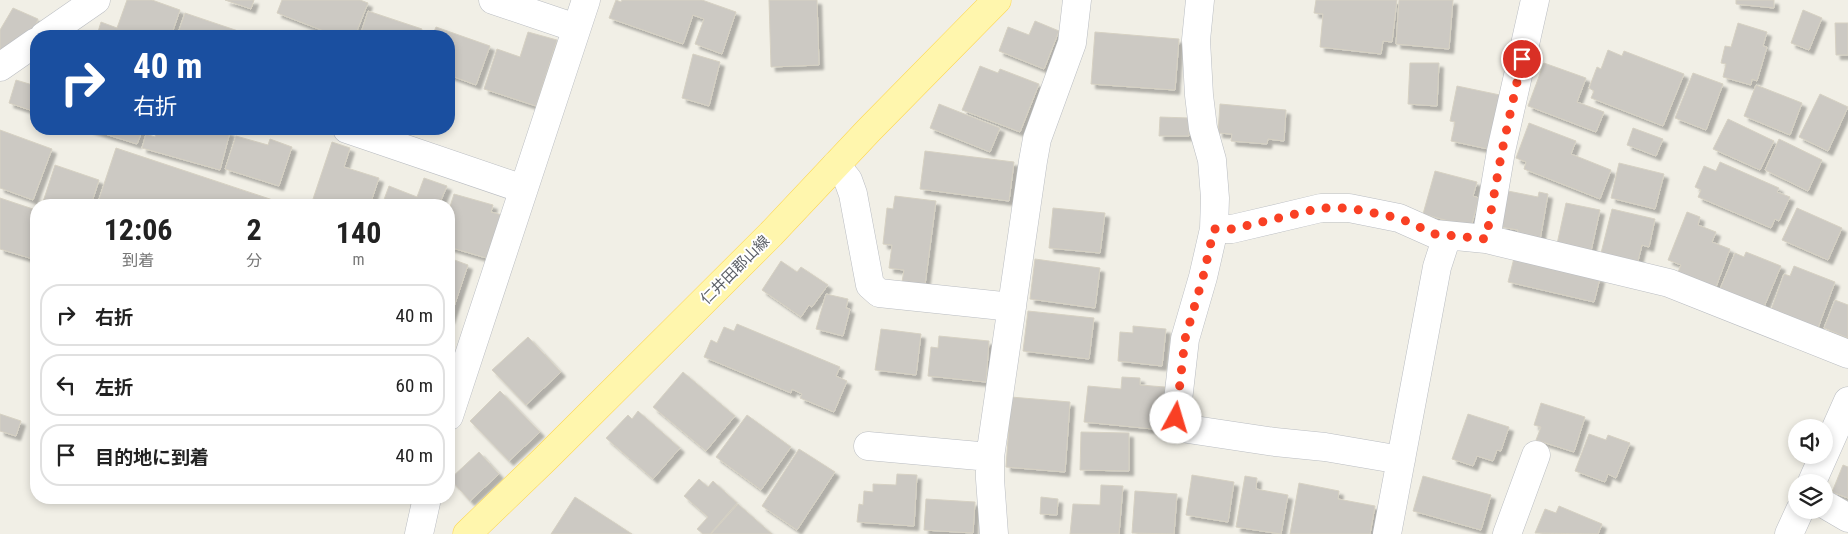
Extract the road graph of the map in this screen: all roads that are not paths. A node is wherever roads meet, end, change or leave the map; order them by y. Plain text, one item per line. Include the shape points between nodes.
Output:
1 (96, 0) edge
2 (493, 0) edge
3 (586, 0) edge
4 (997, 0) edge
5 (1077, 0) edge
6 (1200, 0) edge
7 (1535, 0) edge
8 (576, 28) junction
9 (59, 30) edge
10 (30, 49) edge
11 (0, 67) edge
12 (365, 135) edge
13 (836, 165) junction
14 (523, 189) junction
15 (1214, 229) junction
16 (1447, 236) junction
17 (1486, 239) junction
18 (1012, 307) junction
19 (1848, 354) edge
20 (455, 398) edge
21 (1848, 401) edge
22 (868, 446) dead end
23 (1536, 455) dead end
24 (990, 457) junction
25 (1401, 460) junction
26 (1816, 474) edge
27 (426, 504) edge
28 (1833, 509) edge
29 (1848, 518) edge
30 (1796, 519) edge
31 (419, 534) edge
32 (467, 534) edge
33 (994, 534) edge
34 (1388, 534) edge
35 (1507, 534) edge
36 (1789, 534) edge

1 - 9 street
2 - 8 street
3 - 8 street
4 - 13 main road, 仁井田郡山線
5 - 18 street via 1072,44 1037,139
6 - 15 street via 1196,40 1199,95 1203,128 1212,160
7 - 17 street
8 - 14 street
10 - 11 street
12 - 14 street
13 - 18 street via 848,180 853,194 870,285 879,292
13 - 32 main road, 仁井田郡山線 via 757,248
14 - 20 street
15 - 16 street via 1232,229 1321,208 1349,208 1399,218
15 - 25 street via 1185,339 1176,418 1188,429
16 - 17 street
16 - 25 street via 1437,267
17 - 19 street via 1669,283
18 - 24 street
21 - 26 street
22 - 24 street
23 - 35 street
24 - 33 street
25 - 34 street
27 - 31 street
28 - 29 street
30 - 36 street

